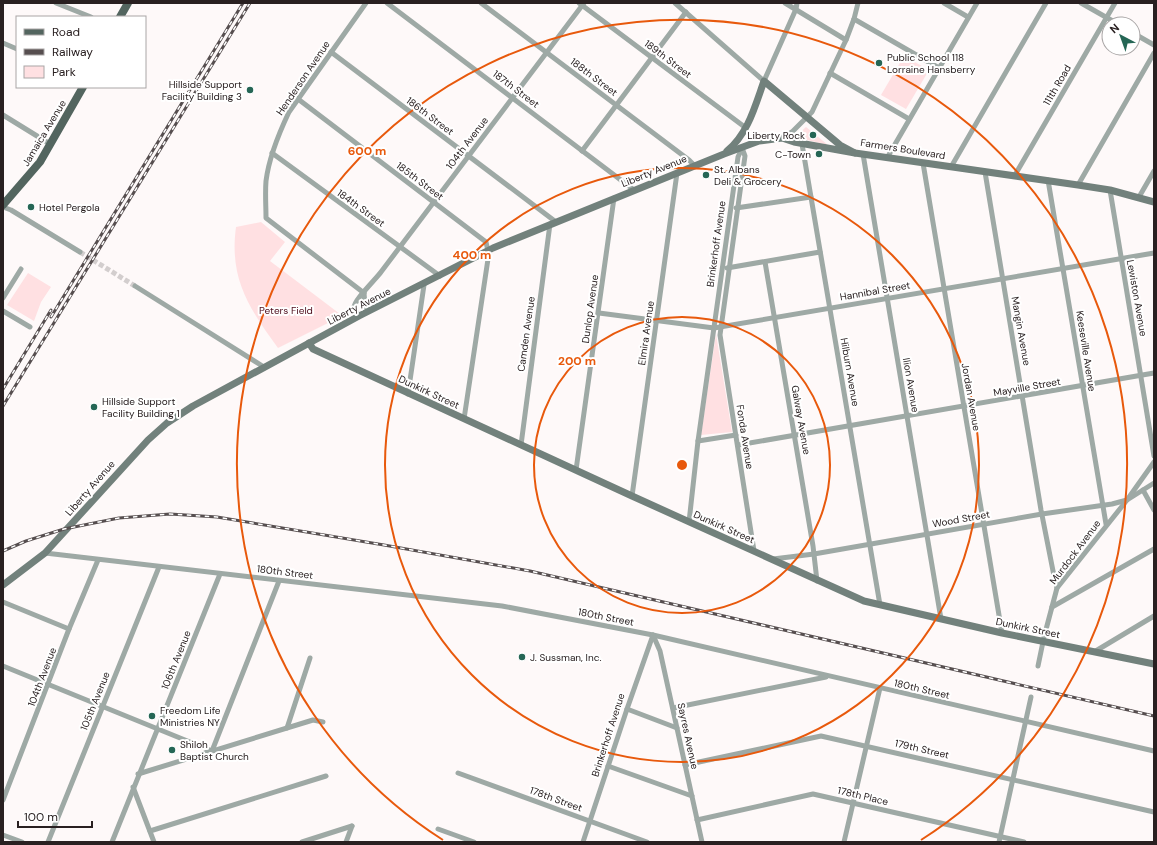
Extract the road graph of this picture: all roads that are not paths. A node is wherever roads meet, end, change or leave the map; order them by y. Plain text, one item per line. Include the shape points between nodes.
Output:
1 (56, 3) edge
2 (128, 3) edge
3 (366, 3) edge
4 (388, 3) edge
5 (481, 3) edge
6 (675, 3) edge
7 (785, 3) edge
8 (797, 3) edge
9 (858, 3) edge
10 (944, 3) edge
11 (977, 3) edge
12 (1046, 3) edge
13 (1081, 3) edge
14 (1115, 3) edge
15 (581, 4) edge
16 (796, 9) junction
17 (686, 12) junction
18 (88, 16) edge
19 (121, 16) edge
20 (1104, 16) edge
21 (1108, 16) edge
22 (968, 17) junction
23 (854, 19) junction
24 (1101, 28) edge
25 (1141, 38) edge
26 (846, 40) junction
27 (3, 43) edge
28 (1154, 45) edge
29 (16, 49) edge
30 (331, 52) junction
31 (546, 52) junction
32 (1154, 53) edge
33 (652, 58) junction
34 (939, 68) junction
35 (830, 73) junction
36 (764, 81) junction
37 (82, 88) edge
38 (512, 98) junction
39 (298, 99) junction
40 (616, 105) junction
41 (3, 115) edge
42 (807, 117) junction
43 (910, 119) junction
44 (746, 128) junction
45 (782, 138) junction
46 (48, 143) junction
47 (802, 144) junction
48 (742, 148) junction
49 (582, 151) junction
50 (272, 153) junction
51 (855, 153) junction
52 (724, 154) junction
53 (863, 154) junction
54 (468, 156) junction
55 (887, 158) junction
56 (923, 163) junction
57 (695, 166) junction
58 (951, 167) junction
59 (1154, 171) edge
60 (985, 172) junction
61 (677, 173) junction
62 (1015, 175) junction
63 (1048, 180) junction
64 (1078, 185) junction
65 (634, 190) junction
66 (1110, 190) junction
67 (811, 197) junction
68 (1139, 197) junction
69 (614, 198) junction
70 (433, 202) junction
71 (1154, 202) edge
72 (3, 206) edge
73 (731, 208) junction
74 (738, 208) junction
75 (553, 223) junction
76 (399, 247) junction
77 (488, 251) junction
78 (80, 252) tunnel mouth
79 (820, 252) junction
80 (1154, 253) edge
81 (1120, 258) junction
82 (765, 262) junction
83 (722, 268) junction
84 (730, 268) junction
85 (1063, 268) junction
86 (21, 269) dead end
87 (440, 276) junction
88 (1003, 279) junction
89 (424, 285) junction
90 (135, 286) tunnel mouth
91 (944, 288) junction
92 (364, 293) junction
93 (3, 298) edge
94 (887, 298) junction
95 (830, 308) junction
96 (3, 311) edge
97 (369, 311) junction
98 (599, 313) junction
99 (359, 316) junction
100 (774, 317) junction
101 (657, 321) junction
102 (30, 327) dead end
103 (721, 327) junction
104 (714, 328) junction
105 (309, 343) junction
106 (264, 367) junction
107 (1154, 373) edge
108 (1141, 376) junction
109 (1083, 387) junction
110 (408, 394) junction
111 (1023, 397) junction
112 (964, 407) junction
113 (907, 416) junction
114 (464, 419) junction
115 (850, 426) junction
116 (736, 435) junction
117 (794, 436) junction
118 (698, 441) junction
119 (520, 445) junction
120 (738, 445) junction
121 (1154, 456) edge
122 (1154, 462) edge
123 (576, 470) junction
124 (1154, 483) edge
125 (1143, 490) junction
126 (632, 496) junction
127 (1127, 500) junction
128 (1104, 505) junction
129 (1154, 510) edge
130 (1042, 514) junction
131 (689, 522) junction
132 (1106, 524) junction
133 (983, 525) junction
134 (927, 534) junction
135 (870, 544) junction
136 (1154, 549) edge
137 (754, 551) junction
138 (45, 553) junction
139 (814, 554) junction
140 (797, 557) junction
141 (773, 559) junction
142 (98, 560) junction
143 (788, 566) junction
144 (158, 567) junction
145 (220, 574) junction
146 (279, 581) junction
147 (818, 581) junction
148 (3, 585) edge
149 (1057, 588) junction
150 (3, 602) edge
151 (880, 604) junction
152 (1052, 606) junction
153 (1154, 616) edge
154 (942, 619) junction
155 (70, 629) junction
156 (1002, 633) junction
157 (653, 635) junction
158 (1043, 641) junction
159 (1094, 652) junction
160 (310, 658) dead end
161 (1154, 664) edge
162 (3, 666) edge
163 (1038, 666) dead end
164 (829, 677) junction
165 (49, 684) junction
166 (880, 688) junction
167 (1031, 697) dead end
168 (103, 706) junction
169 (673, 708) junction
170 (627, 709) junction
171 (323, 722) dead end
172 (1026, 722) junction
173 (287, 728) junction
174 (677, 728) junction
175 (158, 729) junction
176 (867, 746) junction
177 (212, 751) junction
178 (1154, 751) edge
179 (685, 765) junction
180 (608, 766) junction
181 (458, 773) dead end
182 (138, 774) junction
183 (326, 776) dead end
184 (1013, 779) junction
185 (133, 787) junction
186 (692, 796) junction
187 (3, 800) edge
188 (853, 802) junction
189 (1154, 812) edge
190 (697, 820) junction
191 (590, 822) junction
192 (438, 829) dead end
193 (150, 831) junction
194 (3, 835) edge
195 (999, 839) edge
196 (22, 842) edge
197 (48, 842) edge
198 (112, 842) edge
199 (154, 842) edge
200 (302, 842) edge
201 (346, 842) edge
202 (474, 842) edge
203 (583, 842) edge
204 (647, 842) edge
205 (702, 842) edge
206 (844, 842) edge
207 (1024, 842) edge

1 - 18 street
2 - 19 main road
3 - 30 street, Henderson Avenue
4 - 38 street, 187th Street
5 - 31 street, 188th Street
6 - 17 street, Farmers Boulevard
7 - 16 street
8 - 16 street
9 - 23 street, Liberty Avenue
10 - 22 street
11 - 22 street
12 - 58 street
13 - 20 street
14 - 21 street, 111th Road
15 - 31 street, 104th Avenue
15 - 33 street, 189th Street
16 - 26 street
16 - 36 street
17 - 33 street
17 - 36 street, Farmers Boulevard
22 - 34 street
23 - 26 street, Liberty Avenue
23 - 34 street
24 - 62 street, 111th Road
25 - 28 street
26 - 35 street, Liberty Avenue
27 - 29 street
30 - 39 street, Henderson Avenue
30 - 54 street, 186th Street
31 - 38 street, 104th Avenue
31 - 40 street, 188th Street
32 - 64 street
33 - 40 street
33 - 44 street, 189th Street
34 - 43 street
35 - 42 street, Liberty Avenue via 812,112
35 - 43 street
36 - 42 main road, Farmers Boulevard
36 - 44 main road
37 - 46 main road, Jamaica Avenue
38 - 49 street, 187th Street
38 - 54 street, 104th Avenue
39 - 50 street, Henderson Avenue via 282,127
39 - 70 street, 185th Street
40 - 49 street
40 - 57 street, 188th Street
41 - 46 street
42 - 45 street, Liberty Avenue
42 - 51 main road, Farmers Boulevard via 840,145
43 - 55 street
44 - 52 main road via 735,145
45 - 47 main road, Liberty Avenue
45 - 48 main road, Liberty Avenue via 759,141
46 - 72 main road, Jamaica Avenue via 34,171
47 - 51 main road, Liberty Avenue
47 - 67 street, Hilburn Avenue
48 - 52 main road, Liberty Avenue
48 - 73 street, Brinkerhoff Avenue via 738,156
48 - 74 street, Brinkerhoff Avenue via 745,156
49 - 65 street, 187th Street
50 - 76 street, 184th Street
50 - 92 street, Henderson Avenue via 266,181 266,218
51 - 53 main road, Farmers Boulevard
52 - 57 main road, Liberty Avenue
53 - 55 main road, Farmers Boulevard
53 - 94 street, Ilion Avenue
54 - 70 street, 104th Avenue
54 - 75 street, 186th Street
55 - 56 main road, Farmers Boulevard
56 - 58 main road, Farmers Boulevard
56 - 91 street, Jordan Avenue
57 - 61 main road, Liberty Avenue
58 - 60 main road, Farmers Boulevard
59 - 68 street
60 - 62 main road, Farmers Boulevard
60 - 88 street, Mangin Avenue
61 - 65 main road, Liberty Avenue
61 - 101 street, Elmira Avenue
62 - 63 main road, Farmers Boulevard
63 - 64 main road, Farmers Boulevard
63 - 85 street, Keeseville Avenue
64 - 66 main road, Farmers Boulevard
65 - 69 main road, Liberty Avenue
66 - 68 main road, Farmers Boulevard
66 - 81 street, Lewiston Avenue
67 - 74 street
67 - 79 street, Hilburn Avenue
68 - 71 main road, Farmers Boulevard
69 - 75 main road, Liberty Avenue
69 - 98 street, Dunlop Avenue
70 - 76 street, 104th Avenue
70 - 77 street, 185th Street via 486,242
72 - 78 street
73 - 74 street
73 - 83 street, Brinkerhoff Avenue
74 - 84 street, Brinkerhoff Avenue
75 - 77 main road, Liberty Avenue
75 - 119 street, Camden Avenue
76 - 87 street, 184th Street
76 - 92 street, 104th Avenue
77 - 87 main road, Liberty Avenue
77 - 114 street
79 - 82 street
79 - 95 street, Hilburn Avenue
80 - 81 street, Hannibal Street
81 - 85 street, Hannibal Street
81 - 108 street, Lewiston Avenue
82 - 84 street
82 - 100 street, Galway Avenue
83 - 84 street
83 - 104 street, Brinkerhoff Avenue
84 - 103 street, Brinkerhoff Avenue
85 - 88 street, Hannibal Street
85 - 109 street, Keeseville Avenue
86 - 93 street
87 - 89 main road, Liberty Avenue
88 - 91 street, Hannibal Street
88 - 111 street, Mangin Avenue
89 - 97 main road, Liberty Avenue
89 - 110 street
90 - 106 street
91 - 94 street, Hannibal Street
91 - 112 street, Jordan Avenue
92 - 97 street via 365,305
92 - 99 street, 104th Avenue via 354,306
94 - 95 street, Hannibal Street
94 - 113 street, Ilion Avenue
95 - 100 street, Hannibal Street
95 - 115 street, Hilburn Avenue
96 - 102 street
97 - 99 main road, Liberty Avenue
98 - 101 street, Hannibal Street
98 - 123 street, Dunlop Avenue
99 - 105 main road, Liberty Avenue
100 - 103 street, Hannibal Street
100 - 117 street, Galway Avenue
101 - 104 street, Hannibal Street
101 - 126 street, Elmira Avenue
103 - 104 street, Hannibal Street
103 - 116 street, Fonda Avenue via 720,335
104 - 118 street, Brinkerhoff Avenue
105 - 106 main road, Liberty Avenue
105 - 110 main road, Dunkirk Street via 313,349
106 - 138 main road, Liberty Avenue via 193,406 157,431
107 - 108 street, Mayville Street
108 - 109 street, Mayville Street
108 - 121 street, Lewiston Avenue
109 - 111 street, Mayville Street
109 - 128 street, Keeseville Avenue
110 - 114 main road, Dunkirk Street
111 - 112 street, Mayville Street
111 - 130 street, Mangin Avenue
112 - 113 street, Mayville Street
112 - 133 street, Jordan Avenue
113 - 115 street, Mayville Street
113 - 134 street, Ilion Avenue
114 - 119 main road, Dunkirk Street
115 - 117 street, Mayville Street
115 - 135 street, Hilburn Avenue
116 - 118 street
116 - 120 street, Fonda Avenue
117 - 120 street, Mayville Street
117 - 139 street, Galway Avenue
118 - 131 street, Brinkerhoff Avenue
119 - 123 main road, Dunkirk Street
120 - 137 street, Fonda Avenue
122 - 127 street, Murdock Avenue
123 - 126 main road, Dunkirk Street
124 - 125 street
125 - 127 street
125 - 129 street
126 - 131 main road, Dunkirk Street
127 - 128 street, Wood Street
127 - 132 street, Murdock Avenue
128 - 130 street, Wood Street
128 - 132 street, Keeseville Avenue
130 - 133 street, Wood Street
130 - 149 street, Mangin Avenue
131 - 137 main road, Dunkirk Street
132 - 149 street, Murdock Avenue
133 - 134 street, Wood Street
133 - 156 street, Jordan Avenue
134 - 135 street, Wood Street
134 - 154 street, Ilion Avenue
135 - 139 street, Wood Street
135 - 151 street, Hilburn Avenue
136 - 152 street
137 - 141 main road, Dunkirk Street
138 - 142 street, 180th Street
138 - 148 main road, Liberty Avenue
139 - 140 street, Wood Street
139 - 147 street, Galway Avenue
140 - 141 street, Wood Street
140 - 143 street
141 - 143 main road, Dunkirk Street
142 - 144 street, 180th Street
142 - 155 street, 104th Avenue
143 - 147 main road, Dunkirk Street
144 - 145 street, 180th Street
144 - 168 street, 105th Avenue
145 - 146 street, 180th Street
145 - 175 street, 106th Avenue
146 - 157 street, 180th Street via 502,606
146 - 177 street
147 - 151 main road, Dunkirk Street via 864,601
149 - 152 street, Murdock Avenue
150 - 155 street
151 - 154 main road, Dunkirk Street
152 - 158 street, Murdock Avenue
153 - 159 street
154 - 156 main road, Dunkirk Street
155 - 165 street, 104th Avenue
156 - 158 main road, Dunkirk Street
157 - 164 street, 180th Street
157 - 169 street, Sayres Avenue via 660,651
157 - 170 street, Brinkerhoff Avenue
158 - 159 main road, Dunkirk Street
158 - 163 street, Murdock Avenue
159 - 161 main road, Dunkirk Street
160 - 173 street
162 - 165 street
164 - 166 street, 180th Street
164 - 169 street
165 - 168 street
165 - 187 street, 104th Avenue
166 - 172 street, 180th Street
166 - 176 street
167 - 172 street
168 - 175 street
168 - 197 street, 105th Avenue
169 - 174 street, Sayres Avenue
170 - 174 street
170 - 180 street, Brinkerhoff Avenue
171 - 173 street via 313,720
172 - 178 street, 180th Street
172 - 184 street
173 - 177 street
174 - 179 street, Sayres Avenue
175 - 177 street
175 - 182 street, 106th Avenue
176 - 179 street, 179th Street via 821,736
176 - 184 street, 179th Street
176 - 188 street
177 - 182 street
179 - 186 street, Sayres Avenue
180 - 186 street
180 - 191 street, Brinkerhoff Avenue
181 - 191 street, 178th Street
182 - 185 street, 106th Avenue
183 - 193 street
184 - 189 street, 179th Street
184 - 195 street
185 - 193 street
185 - 198 street, 106th Avenue
186 - 190 street, Sayres Avenue
188 - 190 street, 178th Place via 813,794
188 - 195 street, 178th Place
188 - 206 street
190 - 205 street, Sayres Avenue
191 - 203 street, Brinkerhoff Avenue
191 - 204 street, 178th Street
192 - 202 street
193 - 199 street
194 - 196 street
195 - 207 street, 178th Place
200 - 201 street via 352,826

